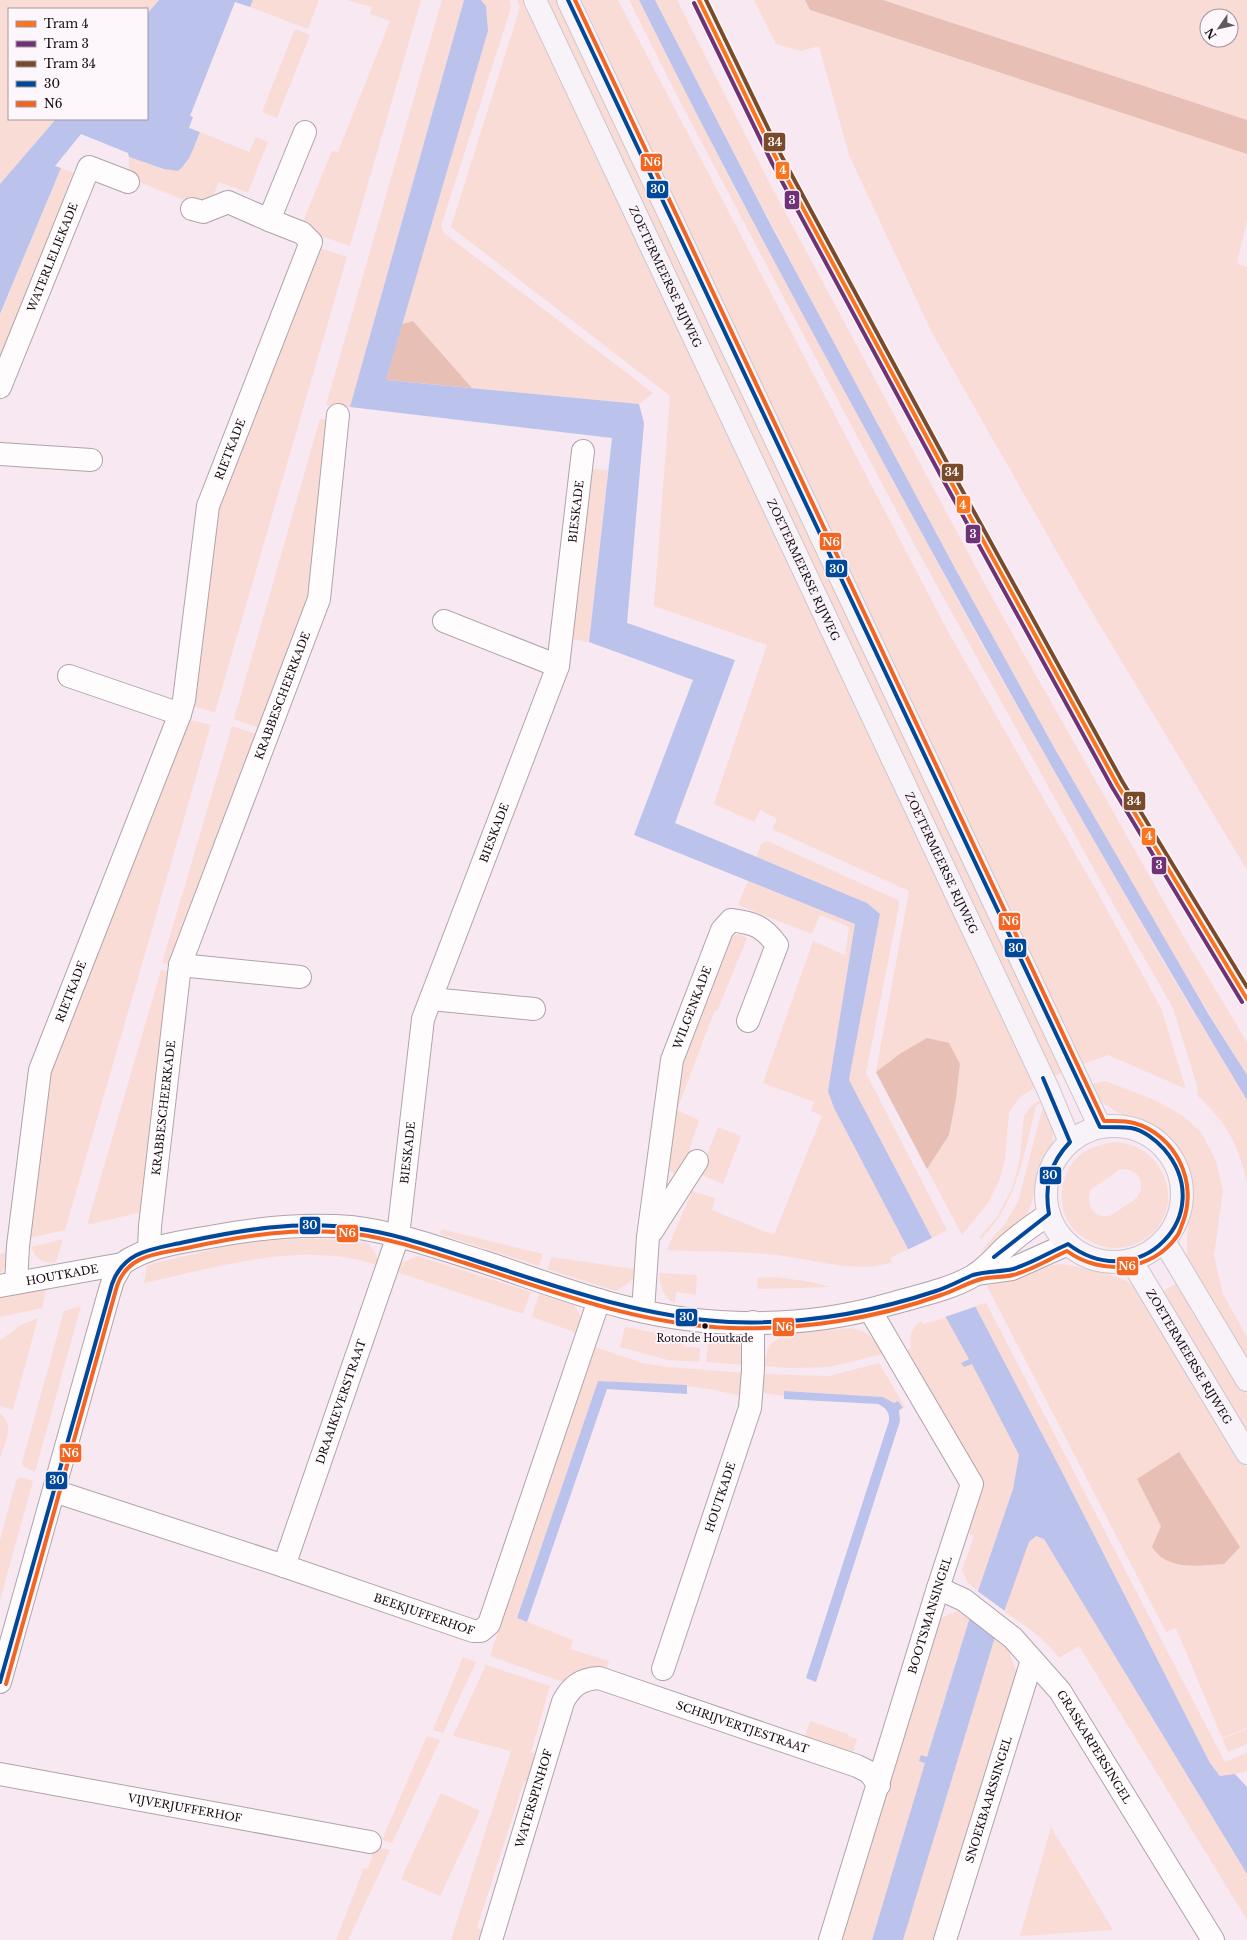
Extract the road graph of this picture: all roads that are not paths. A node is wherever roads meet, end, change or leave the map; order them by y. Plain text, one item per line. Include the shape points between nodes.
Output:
1 (535, 0) edge
2 (568, 0) edge
3 (305, 132) dead end
4 (128, 182) dead end
5 (192, 209) dead end
6 (269, 220) junction
7 (0, 387) edge
8 (338, 415) dead end
9 (583, 451) dead end
10 (0, 454) edge
11 (91, 460) dead end
12 (444, 621) dead end
13 (558, 666) junction
14 (69, 676) dead end
15 (180, 714) junction
16 (180, 965) junction
17 (300, 977) dead end
18 (431, 999) junction
19 (534, 1009) dead end
20 (748, 1021) dead end
21 (1100, 1127) junction
22 (1070, 1142) junction
23 (697, 1161) dead end
24 (1049, 1214) junction
25 (398, 1236) junction
26 (648, 1237) junction
27 (1164, 1242) junction
28 (1068, 1244) junction
29 (149, 1250) junction
30 (1131, 1260) junction
31 (122, 1264) junction
32 (974, 1275) junction
33 (8, 1285) edge
34 (599, 1300) junction
35 (870, 1310) junction
36 (643, 1311) junction
37 (752, 1322) junction
38 (1247, 1380) edge
39 (1247, 1453) edge
40 (54, 1491) junction
41 (284, 1566) junction
42 (938, 1588) junction
43 (1032, 1660) junction
44 (664, 1669) dead end
45 (599, 1678) joint
46 (0, 1682) edge
47 (0, 1774) edge
48 (879, 1784) junction
49 (370, 1842) dead end
50 (491, 1940) edge
51 (830, 1940) edge
52 (945, 1940) edge
53 (1213, 1940) edge

1 - 22 main road, ZOETERMEERSE RIJWEG via 1048,1089
2 - 21 main road
3 - 6 street
4 - 7 street, WATERLELIEKADE via 89,167
5 - 6 street, RIETKADE via 203,212 228,202
6 - 15 street, RIETKADE via 302,233 312,242 208,506 184,700
8 - 16 street, KRABBESCHEERKADE via 319,599
9 - 13 street, BIESKADE
10 - 11 street
12 - 13 street
13 - 18 street, BIESKADE
14 - 15 street
15 - 33 street, RIETKADE via 40,1070 18,1246
16 - 17 street
16 - 29 street, KRABBESCHEERKADE
18 - 19 street
18 - 25 street, BIESKADE via 423,1019
20 - 26 street, WILGENKADE via 777,945 767,931 747,922 731,920 722,930 672,1060
21 - 22 main road via 1084,1132
21 - 27 main road via 1122,1125 1143,1131 1161,1143 1174,1160 1182,1181 1182,1202 1176,1224
22 - 24 main road via 1055,1159 1047,1180
23 - 26 street, WILGENKADE
24 - 28 main road via 1053,1225
24 - 32 street, HOUTKADE via 1011,1242
25 - 29 street, HOUTKADE via 353,1228 298,1225 252,1229
25 - 34 street, HOUTKADE
25 - 41 street, DRAAIKEVERSTRAAT
26 - 36 street, WILGENKADE
27 - 30 main road via 1149,1253
27 - 38 main road
28 - 30 main road via 1087,1257 1098,1260
28 - 32 street, HOUTKADE via 1012,1269
29 - 31 street, HOUTKADE
30 - 39 main road, ZOETERMEERSE RIJWEG
31 - 33 street, HOUTKADE
31 - 40 street via 113,1280
32 - 35 street, HOUTKADE via 940,1289
34 - 36 street, HOUTKADE
34 - 41 street, BEEKJUFFERHOF via 489,1624 481,1631 473,1631
35 - 37 street, HOUTKADE via 829,1317
35 - 42 street, BOOTSMANSINGEL via 972,1484
36 - 37 street, HOUTKADE via 711,1321
37 - 44 street, HOUTKADE via 753,1370 750,1408
40 - 41 street, BEEKJUFFERHOF
40 - 46 street
42 - 43 street, GRASKARPERSINGEL via 964,1600 1013,1638
42 - 48 street, BOOTSMANSINGEL
43 - 52 street, SNOEKBAARSSINGEL
43 - 53 street, GRASKARPERSINGEL via 1060,1691
45 - 48 street, SCHRIJVERTJESTRAAT via 857,1766 869,1772
45 - 50 street, WATERSPINHOF via 581,1681 570,1689 563,1702
47 - 49 street, VIJVERJUFFERHOF
48 - 51 street, BOOTSMANSINGEL

